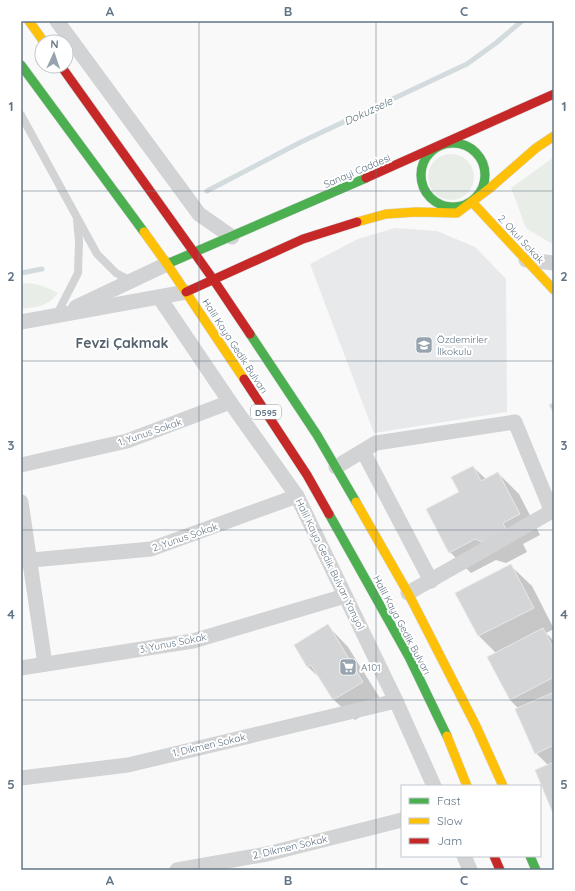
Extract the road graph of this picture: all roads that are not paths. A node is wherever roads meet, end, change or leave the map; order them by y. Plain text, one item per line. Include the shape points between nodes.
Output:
1 (29, 21) edge
2 (57, 21) edge
3 (38, 34) edge
4 (21, 65) edge
5 (67, 74) edge
6 (554, 94) edge
7 (21, 115) edge
8 (554, 136) edge
9 (440, 146) junction
10 (472, 202) junction
11 (77, 216) junction
12 (232, 237) junction
13 (193, 253) junction
14 (526, 260) junction
15 (554, 263) edge
16 (167, 264) junction
17 (213, 279) junction
18 (131, 281) junction
19 (553, 288) edge
20 (186, 292) junction
21 (159, 297) junction
22 (56, 316) junction
23 (21, 322) edge
24 (230, 402) junction
25 (363, 451) junction
26 (21, 465) edge
27 (336, 467) junction
28 (297, 496) junction
29 (21, 502) edge
30 (553, 511) edge
31 (25, 561) edge
32 (431, 581) junction
33 (408, 592) junction
34 (345, 596) junction
35 (45, 664) junction
36 (21, 668) edge
37 (396, 701) junction
38 (21, 778) edge
39 (434, 785) edge
40 (468, 785) edge
41 (503, 785) edge
42 (401, 820) edge
43 (464, 857) edge
44 (494, 857) edge
45 (530, 857) edge
46 (177, 870) edge
47 (470, 870) edge
48 (500, 870) edge
49 (536, 870) edge

1 - 3 main road
2 - 12 street via 199,214
4 - 16 main road, Halil Kaya Gedik Bulvarı / D595
5 - 13 main road, Halil Kaya Gedik Bulvarı / D595
6 - 9 main road, Sanayi Caddesi
7 - 11 lane
8 - 10 main road
9 - 10 main road via 463,146 475,152 481,160 485,168 485,178 483,187
9 - 10 main road via 428,157 422,172 422,180 428,195 448,207 464,206
9 - 12 main road, Sanayi Caddesi
10 - 14 main road, 2. Okul Sokak
10 - 17 main road via 457,213 386,214 349,224 303,239
11 - 18 lane via 97,254 116,273
11 - 22 lane via 78,273
12 - 13 main road, Sanayi Caddesi
13 - 16 main road, Sanayi Caddesi
13 - 17 main road, Halil Kaya Gedik Bulvarı / D595
14 - 15 street
14 - 19 main road, 2. Okul Sokak
16 - 18 street
16 - 20 main road, Halil Kaya Gedik Bulvarı / D595
17 - 20 main road
17 - 27 main road, Halil Kaya Gedik Bulvarı / D595
18 - 22 street
20 - 21 street
20 - 40 main road, Halil Kaya Gedik Bulvarı / D595 via 307,475 409,657
21 - 22 street
21 - 24 street, Halil Kaya Gedik Bulvarı Yanyol
22 - 23 street
24 - 26 street, 1. Yunus Sokak via 127,441
24 - 28 street, Halil Kaya Gedik Bulvarı Yanyol
25 - 27 street
25 - 30 street via 376,443 515,422
25 - 32 street
27 - 33 main road, Halil Kaya Gedik Bulvarı / D595
28 - 31 street, 2. Yunus Sokak via 151,549
28 - 34 street, Halil Kaya Gedik Bulvarı Yanyol
29 - 31 street
30 - 32 street
31 - 35 street
32 - 33 street
33 - 41 main road, Halil Kaya Gedik Bulvarı / D595 via 476,726
34 - 35 street, 3. Yunus Sokak via 193,641
34 - 37 street, Halil Kaya Gedik Bulvarı Yanyol
35 - 36 street, 3. Yunus Sokak
37 - 38 street, 1. Dikmen Sokak via 128,765
37 - 39 street, Halil Kaya Gedik Bulvarı Yanyol
42 - 46 street, 2. Dikmen Sokak via 267,854
43 - 47 street
44 - 48 main road
45 - 49 main road

